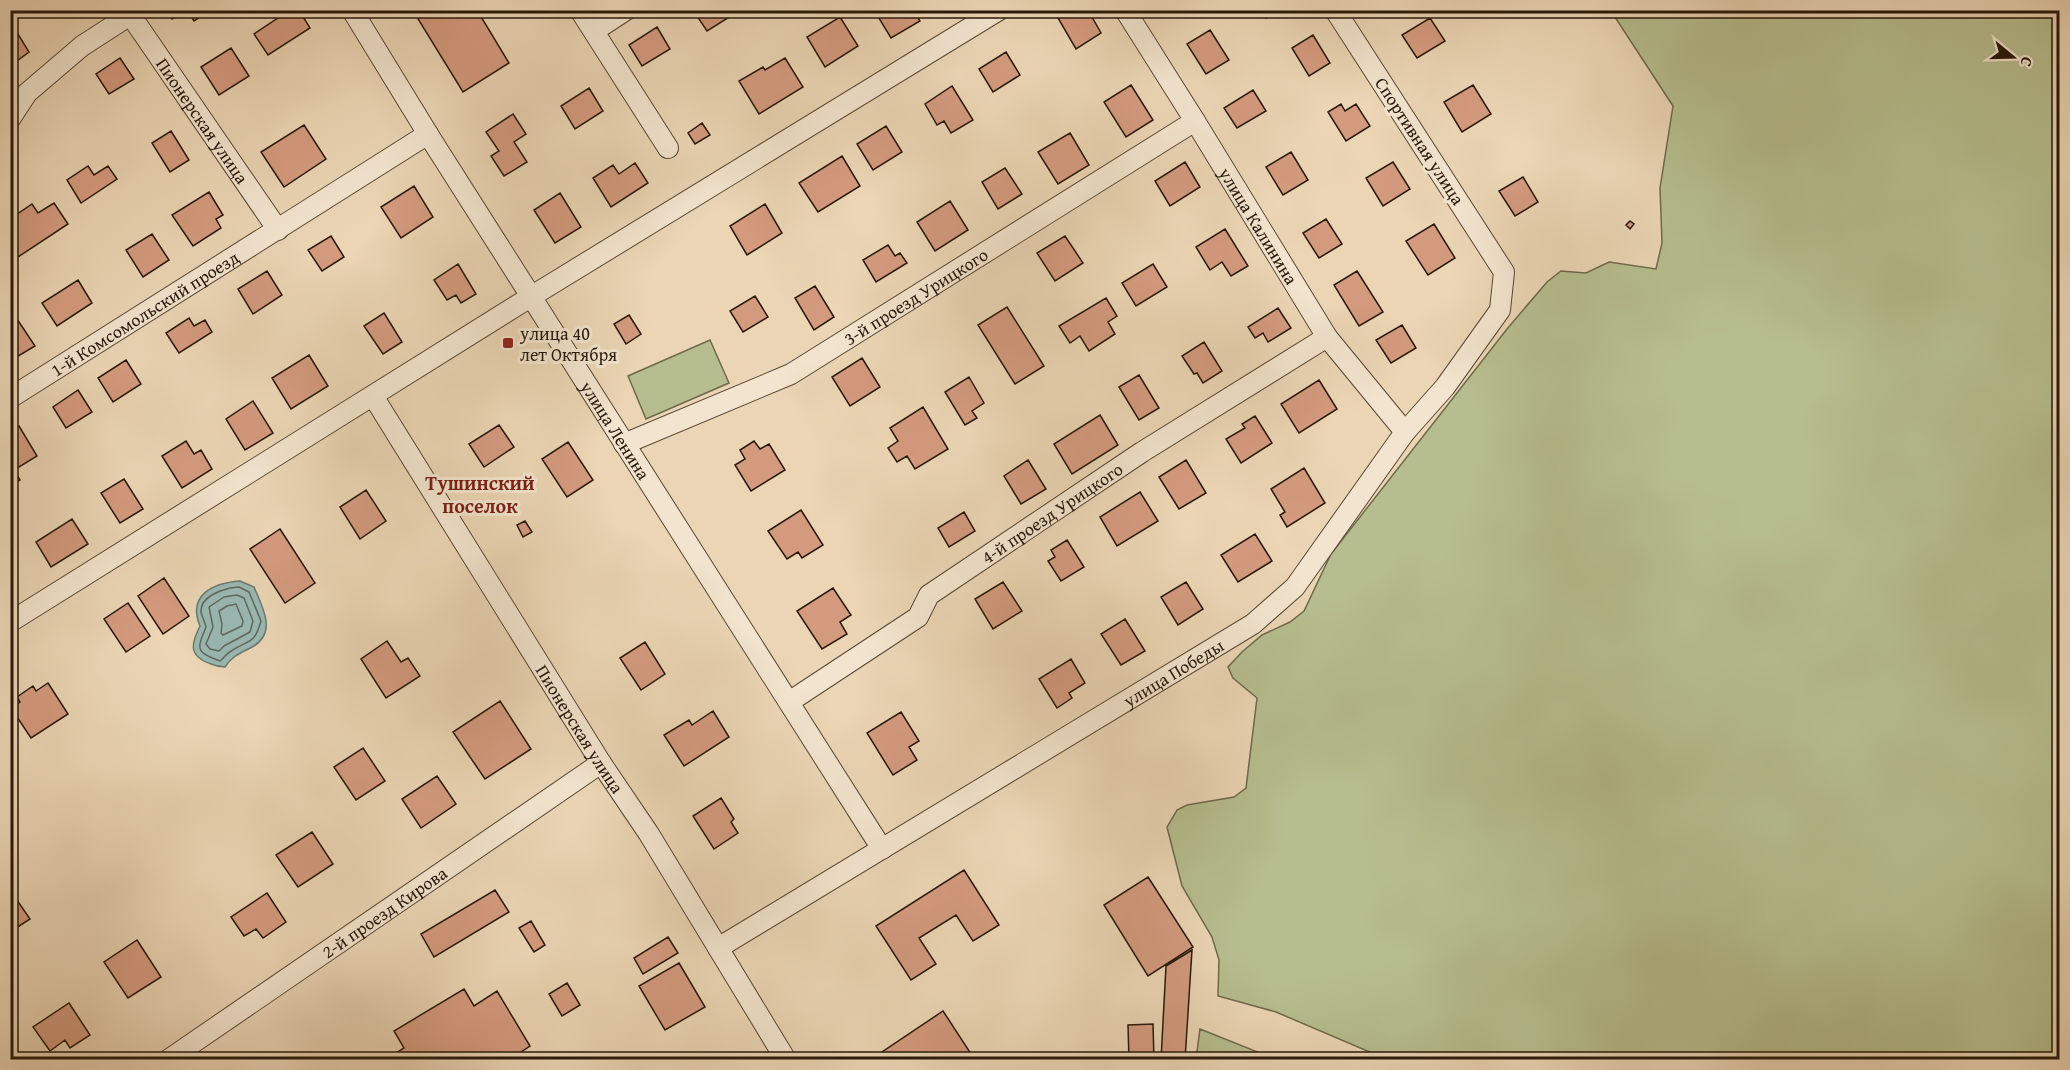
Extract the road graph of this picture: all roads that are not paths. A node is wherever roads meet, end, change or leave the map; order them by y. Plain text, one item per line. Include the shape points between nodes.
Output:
1 (352, 10) edge
2 (580, 10) edge
3 (626, 10) edge
4 (999, 10) edge
5 (1125, 10) edge
6 (1335, 10) edge
7 (129, 13) edge
8 (594, 31) junction
9 (10, 119) edge
10 (1195, 121) junction
11 (428, 134) junction
12 (668, 148) dead end
13 (278, 230) junction
14 (1504, 272) joint
15 (532, 296) junction
16 (1328, 337) junction
17 (373, 396) junction
18 (10, 398) edge
19 (1405, 432) junction
20 (624, 444) junction
21 (10, 622) edge
22 (789, 702) junction
23 (601, 763) junction
24 (882, 849) junction
25 (718, 948) junction
26 (168, 1059) edge
27 (786, 1059) edge

1 - 11 street, улица Ленина
2 - 8 street
3 - 8 street
4 - 15 street
5 - 10 street, улица Калинина
6 - 14 street, Спортивная улица
7 - 9 street via 82,46 27,93
7 - 13 street, Пионерская улица
8 - 12 street
10 - 16 street, улица Калинина
10 - 20 street, 3-й проезд Урицкого via 791,374
11 - 13 street, 1-й Комсомольский проезд
11 - 15 street, улица Ленина
13 - 18 street, 1-й Комсомольский проезд
14 - 19 street, улица Победы via 1500,310 1445,387
15 - 17 street
15 - 20 street, улица Ленина
16 - 19 street, улица Калинина
16 - 22 street, 4-й проезд Урицкого via 1142,452 929,596 918,617
17 - 21 street
17 - 23 street, Пионерская улица
19 - 24 street, улица Победы via 1295,587 1253,624
20 - 22 street, улица Ленина
22 - 24 street, улица Ленина
23 - 25 street, Пионерская улица
23 - 26 street, 2-й проезд Кирова
24 - 25 street, улица Победы
25 - 27 street, Пионерская улица

